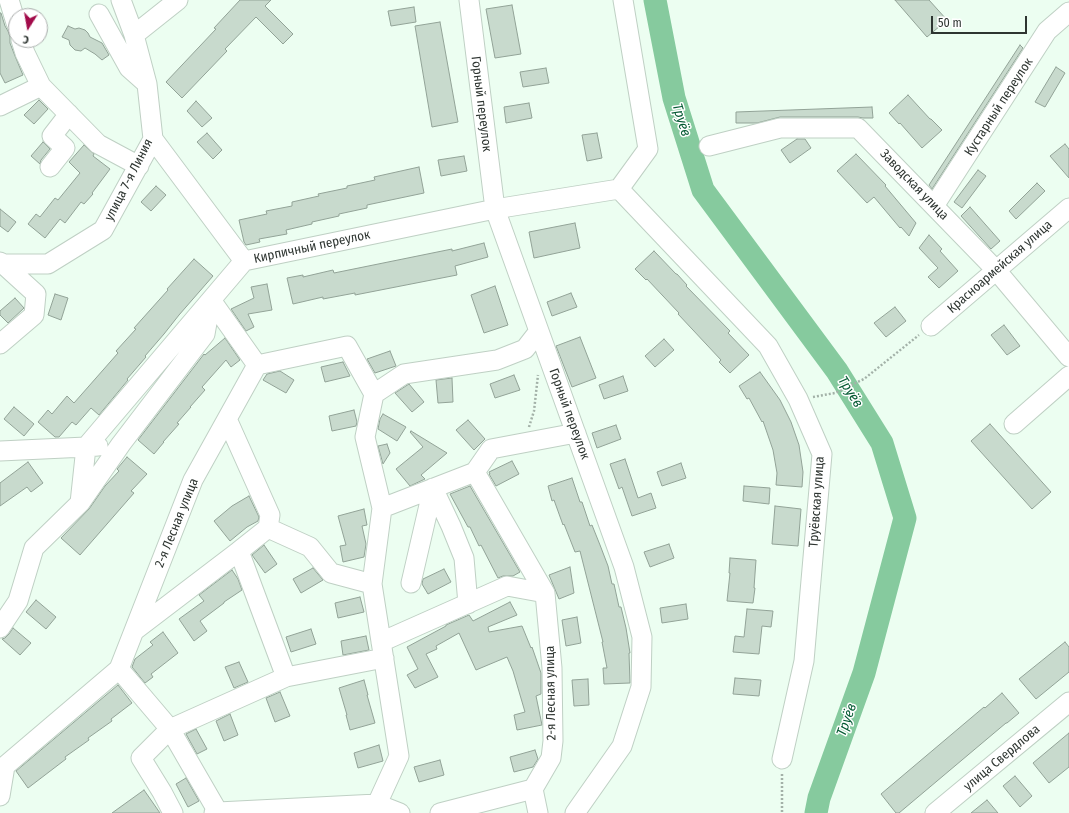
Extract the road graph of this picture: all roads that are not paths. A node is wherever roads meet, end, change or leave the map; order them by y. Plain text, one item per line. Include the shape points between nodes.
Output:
1 (121, 0) edge
2 (178, 0) edge
3 (468, 0) edge
4 (623, 0) edge
5 (1069, 12) edge
6 (98, 14) dead end
7 (134, 35) junction
8 (23, 48) edge
9 (147, 84) junction
10 (41, 86) junction
11 (0, 106) edge
12 (69, 114) junction
13 (153, 139) junction
14 (709, 146) dead end
15 (138, 166) junction
16 (50, 167) dead end
17 (619, 189) junction
18 (934, 206) junction
19 (1069, 208) edge
20 (495, 209) junction
21 (244, 261) junction
22 (2, 263) edge
23 (996, 270) junction
24 (211, 300) junction
25 (931, 326) road end
26 (539, 331) junction
27 (0, 344) edge
28 (1069, 357) edge
29 (257, 365) junction
30 (1069, 376) edge
31 (374, 394) junction
32 (227, 419) junction
33 (1014, 424) dead end
34 (576, 433) junction
35 (121, 444) junction
36 (86, 447) junction
37 (0, 451) edge
38 (475, 472) junction
39 (433, 488) junction
40 (80, 503) junction
41 (382, 508) junction
42 (268, 528) junction
43 (239, 551) junction
44 (411, 583) dead end
45 (372, 584) junction
46 (545, 593) junction
47 (468, 604) junction
48 (0, 628) edge
49 (134, 631) junction
50 (382, 650) junction
51 (119, 670) junction
52 (286, 677) junction
53 (1069, 702) edge
54 (170, 728) junction
55 (782, 759) road end
56 (533, 789) junction
57 (0, 796) edge
58 (377, 804) junction
59 (216, 812) edge
60 (173, 813) edge
61 (400, 813) edge
62 (440, 813) edge
63 (538, 813) edge
64 (575, 813) edge
65 (935, 813) edge

1 - 7 street, улица 7-я Линия
2 - 7 street
3 - 20 street, Горный переулок
4 - 17 street via 648,149
5 - 18 street, Кустарный переулок via 1047,31
6 - 9 street via 129,68
7 - 9 street, улица 7-я Линия
8 - 10 street
9 - 13 street, улица 7-я Линия
10 - 11 street
10 - 12 street
12 - 15 street via 98,144
12 - 16 street via 52,136 65,148
13 - 15 street, улица 7-я Линия
13 - 21 street
14 - 18 street, Заводская улица via 780,128 858,128
15 - 22 street, улица 7-я Линия via 104,230 48,264
17 - 20 street, Кирпичный переулок
17 - 55 street, Труёвская улица via 768,346 798,399 822,454 804,661
18 - 23 street, Заводская улица
19 - 23 street, Красноармейская улица
20 - 21 street, Кирпичный переулок
20 - 26 street, Горный переулок
21 - 24 street, Кирпичный переулок
22 - 27 street, улица 7-я Линия via 36,294 34,315
23 - 25 street, Красноармейская улица
23 - 28 street, Заводская улица
24 - 29 street
24 - 35 street via 205,334
24 - 36 street, Кирпичный переулок
26 - 31 street via 525,349 497,360 404,374
26 - 34 street, Горный переулок
29 - 31 street via 347,346
29 - 32 street, 2-я Лесная улица
30 - 33 street
31 - 41 street via 365,437
32 - 42 street via 270,515
32 - 49 street, 2-я Лесная улица via 193,480
34 - 38 street via 491,449
34 - 64 street, Горный переулок via 624,567 642,636 642,687 622,746
35 - 36 street
35 - 40 street
36 - 37 street
36 - 40 street
38 - 39 street
38 - 46 street, 2-я Лесная улица
39 - 41 street
39 - 44 street
39 - 47 street via 464,558
40 - 48 street via 34,548 18,601
41 - 45 street
42 - 43 street
42 - 45 street via 310,547 331,572
43 - 49 street
43 - 52 street
45 - 50 street
46 - 47 street via 507,586
46 - 56 street, 2-я Лесная улица via 552,668 553,741 551,758
47 - 50 street
49 - 51 street, 2-я Лесная улица
50 - 52 street
50 - 58 street via 399,756
51 - 54 street
51 - 57 street, 2-я Лесная улица via 4,766
52 - 54 street
53 - 65 street, улица Свердлова
54 - 59 street
54 - 60 street via 141,758
56 - 62 street
56 - 63 street
58 - 59 street
58 - 61 street

